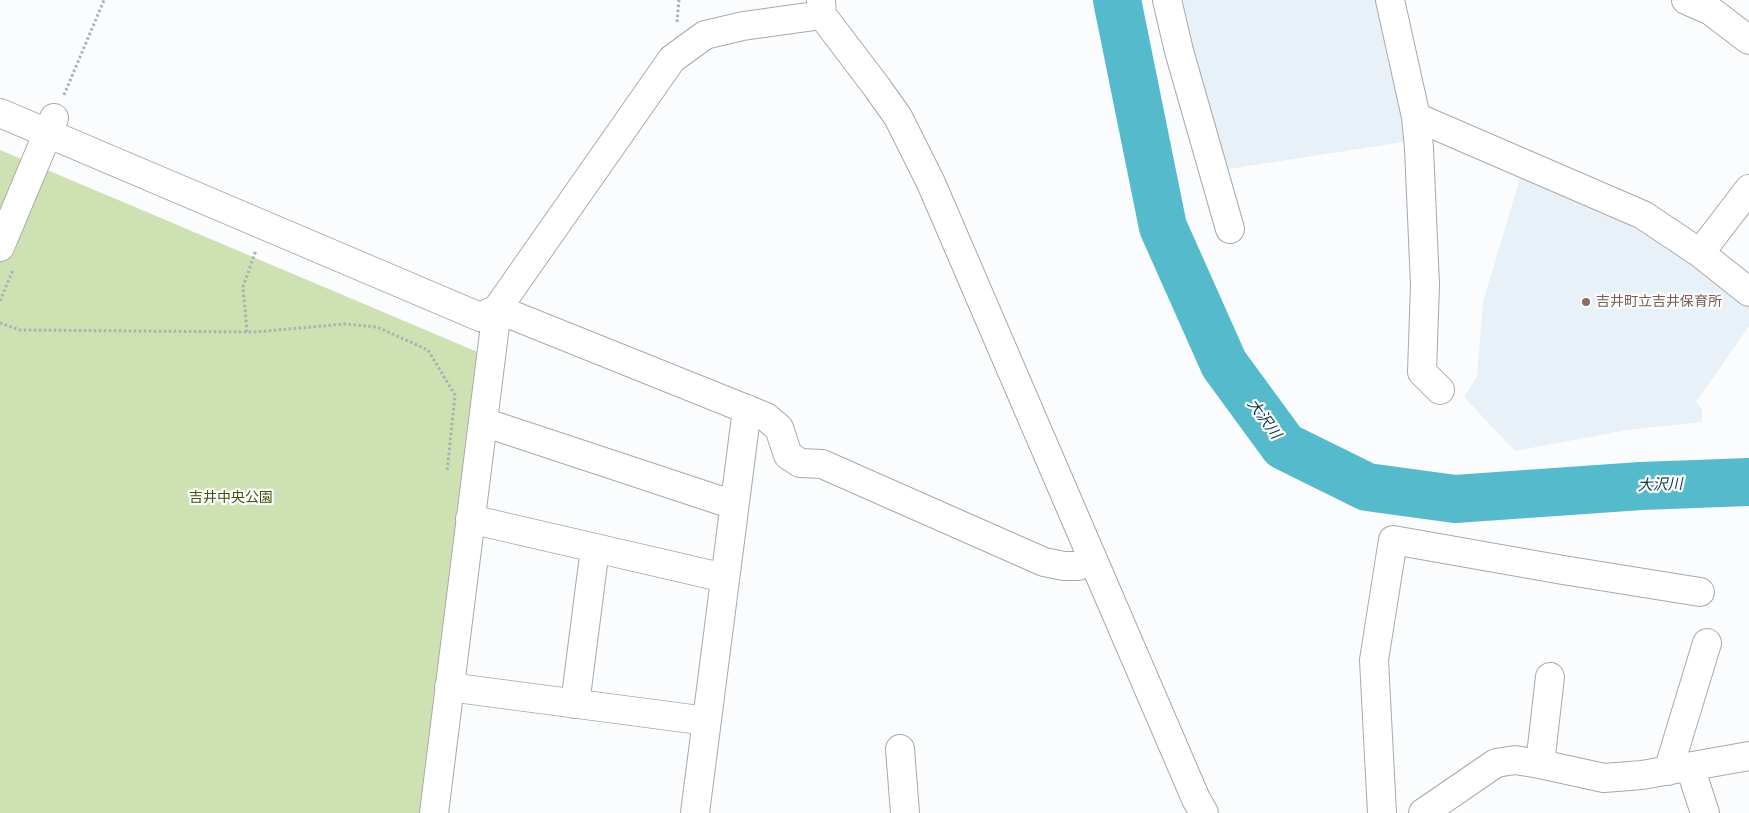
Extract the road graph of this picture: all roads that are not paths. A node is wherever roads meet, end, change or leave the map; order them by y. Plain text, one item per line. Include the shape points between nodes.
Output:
1 (1167, 0) edge
2 (1390, 0) edge
3 (1686, 0) edge
4 (821, 8) edge
5 (1749, 40) edge
6 (0, 114) edge
7 (1416, 117) junction
8 (51, 126) junction
9 (1749, 189) edge
10 (1230, 229) dead end
11 (0, 247) edge
12 (1700, 253) junction
13 (1749, 292) edge
14 (489, 313) junction
15 (1440, 390) dead end
16 (747, 409) junction
17 (483, 422) junction
18 (734, 506) junction
19 (470, 519) junction
20 (595, 548) junction
21 (1094, 561) junction
22 (725, 578) junction
23 (1700, 592) dead end
24 (1707, 643) dead end
25 (1550, 677) dead end
26 (449, 687) junction
27 (574, 704) junction
28 (707, 722) junction
29 (900, 749) dead end
30 (1749, 756) edge
31 (1540, 764) junction
32 (1679, 769) junction
33 (434, 813) edge
34 (695, 813) edge
35 (905, 813) edge
36 (1204, 813) edge
37 (1382, 813) edge
38 (1424, 813) edge
39 (1705, 813) edge

1 - 10 street
2 - 7 street
3 - 5 street via 1711,10
4 - 14 street via 705,35 672,59
4 - 21 street via 898,117 931,184
6 - 8 street
7 - 12 street via 1642,215
7 - 15 street via 1425,285 1422,372
8 - 11 street
8 - 14 street
9 - 12 street
12 - 13 street
14 - 16 street
14 - 17 street
16 - 18 street
16 - 21 street via 766,417 779,428 788,455 800,463 822,464 1044,562 1078,566
17 - 18 street
17 - 19 street
18 - 22 street
19 - 20 street
19 - 26 street
20 - 22 street
20 - 27 street
21 - 36 street
22 - 28 street
23 - 37 street via 1393,540 1374,660
24 - 32 street
25 - 31 street
26 - 27 street
26 - 33 street
27 - 28 street
28 - 34 street
29 - 35 street
30 - 32 street
31 - 32 street via 1604,778
31 - 38 street via 1516,760 1496,763
32 - 39 street

